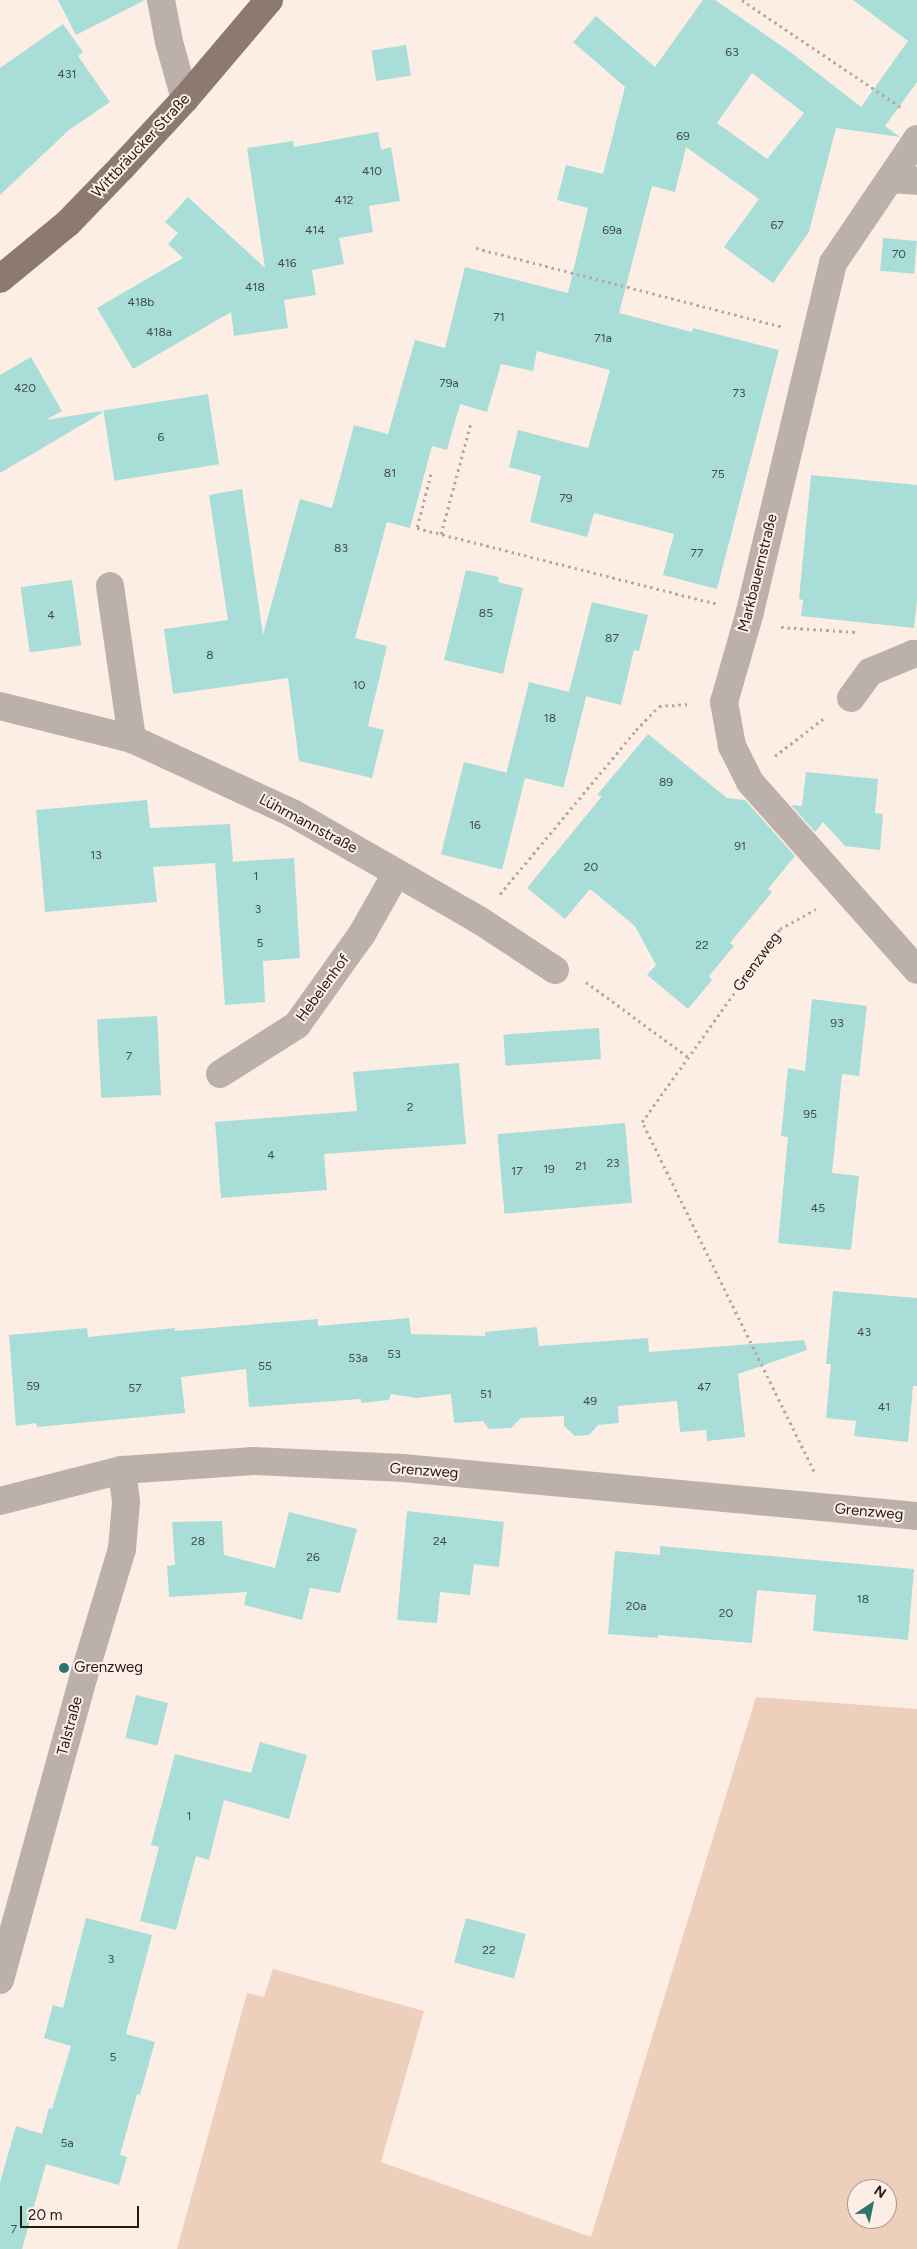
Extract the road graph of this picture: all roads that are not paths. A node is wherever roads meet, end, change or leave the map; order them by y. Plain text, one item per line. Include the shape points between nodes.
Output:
1 (161, 0) edge
2 (269, 0) edge
3 (185, 98) junction
4 (917, 139) edge
5 (890, 179) junction
6 (917, 181) edge
7 (0, 279) edge
8 (110, 586) dead end
9 (917, 654) edge
10 (851, 698) road end
11 (0, 706) edge
12 (132, 739) junction
13 (396, 874) junction
14 (555, 970) road end
15 (917, 970) edge
16 (220, 1074) dead end
17 (122, 1470) junction
18 (0, 1501) edge
19 (917, 1516) edge
20 (0, 1980) edge

1 - 3 street
2 - 3 main road, Wittbräucker Straße
3 - 7 main road, Wittbräucker Straße via 68,223
4 - 5 street, Markbauernstraße
5 - 6 street
5 - 15 street, Markbauernstraße via 833,263 750,612 724,702 732,746 750,782
8 - 12 street
9 - 10 street via 870,672
11 - 12 street, Lührmannstraße
12 - 13 street, Lührmannstraße via 294,814
13 - 14 street, Lührmannstraße via 480,920
13 - 16 street, Hebelenhof via 362,934 297,1025
17 - 18 street, Grenzweg
17 - 19 street, Grenzweg via 254,1462 403,1468
17 - 20 street, Talstraße via 126,1502 122,1549

